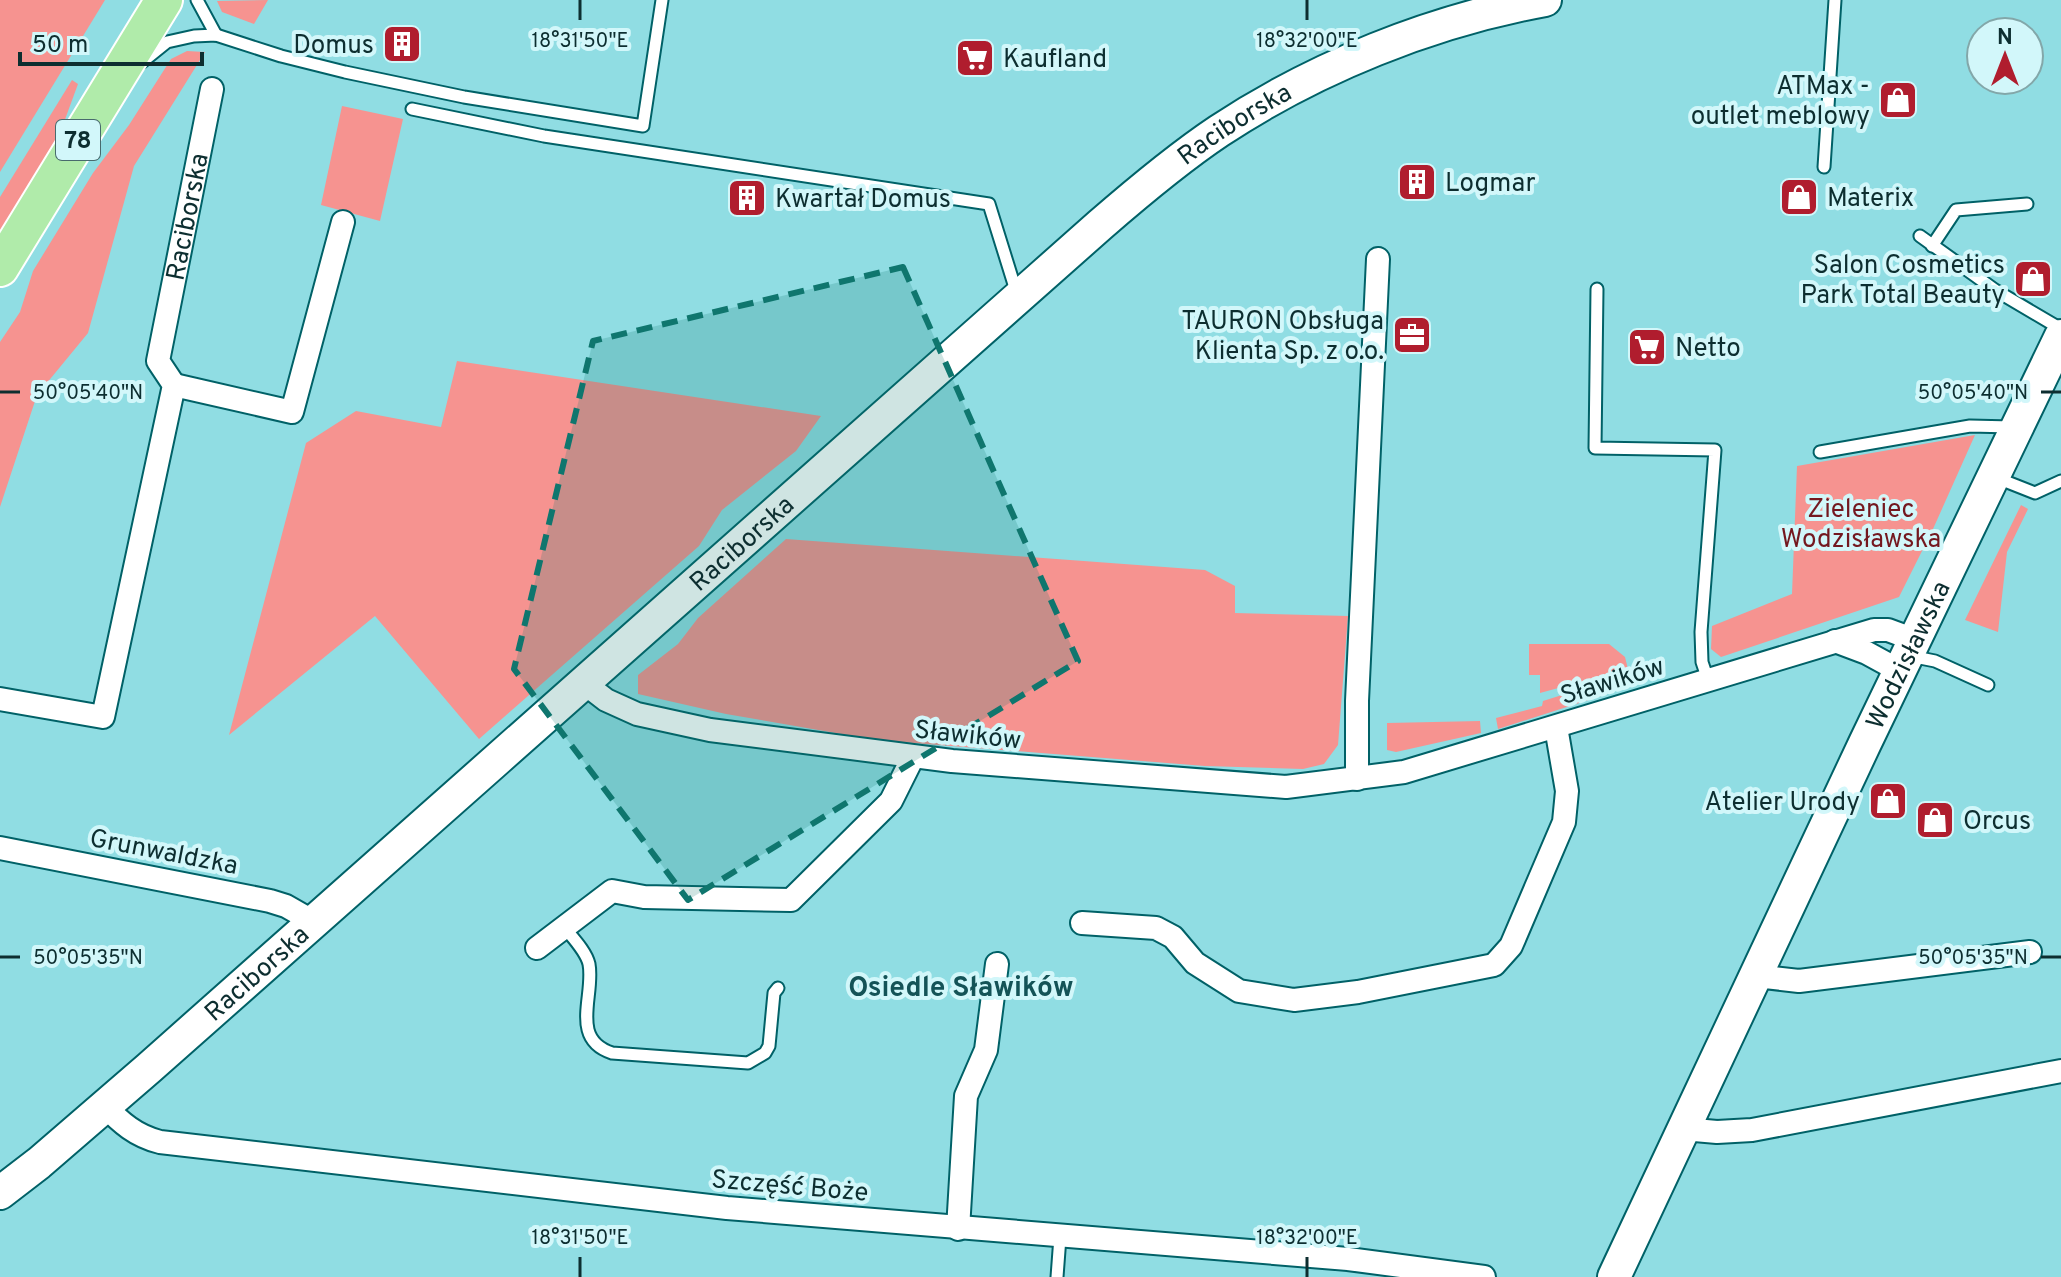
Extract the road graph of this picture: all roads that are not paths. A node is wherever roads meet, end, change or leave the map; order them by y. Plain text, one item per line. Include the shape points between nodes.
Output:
1 (164, 0) edge
2 (197, 0) edge
3 (662, 0) edge
4 (1545, 0) edge
5 (1835, 0) edge
6 (1472, 8) edge
7 (216, 35) junction
8 (111, 88) junction
9 (212, 89) dead end
10 (412, 109) dead end
11 (1824, 167) dead end
12 (2027, 204) dead end
13 (343, 222) dead end
14 (1920, 236) dead end
15 (1932, 246) junction
16 (1378, 259) dead end
17 (0, 268) edge
18 (1597, 289) dead end
19 (1018, 299) junction
20 (2061, 329) edge
21 (2061, 336) edge
22 (174, 385) junction
23 (2017, 427) junction
24 (1820, 452) dead end
25 (1993, 476) junction
26 (2061, 481) edge
27 (1835, 641) junction
28 (1907, 655) junction
29 (1708, 680) junction
30 (584, 683) junction
31 (1988, 685) dead end
32 (0, 699) edge
33 (1556, 727) junction
34 (913, 757) junction
35 (1357, 779) junction
36 (0, 848) edge
37 (314, 922) junction
38 (1082, 923) dead end
39 (564, 927) junction
40 (537, 948) dead end
41 (2030, 952) dead end
42 (997, 964) dead end
43 (1756, 976) junction
44 (778, 988) dead end
45 (2061, 1071) edge
46 (104, 1105) junction
47 (1683, 1129) junction
48 (0, 1193) edge
49 (958, 1229) junction
50 (1060, 1237) junction
51 (1618, 1276) edge
52 (1057, 1277) edge
53 (1484, 1277) edge

1 - 8 main road, 78
2 - 7 lane
3 - 7 lane via 643,126 345,72
4 - 6 street, Raciborska
5 - 11 lane
6 - 19 street, Raciborska via 1285,93 1230,124 1158,175
7 - 8 lane via 167,42
8 - 17 main road, 78
9 - 22 street, Raciborska via 158,361
10 - 19 lane via 544,136 989,204
12 - 15 lane via 1956,210
13 - 22 street via 292,412
14 - 15 lane
15 - 20 lane
16 - 35 street
18 - 29 lane via 1595,448 1715,450 1701,632
19 - 30 street, Raciborska
21 - 23 street, Wodzisławska
22 - 32 street via 103,717
23 - 24 lane via 1970,426
23 - 25 street, Wodzisławska
25 - 26 lane via 2035,493
25 - 28 street, Wodzisławska
27 - 28 street via 1867,653
27 - 28 street, Sławików via 1882,629
27 - 29 street, Sławików
28 - 31 lane via 1935,661
28 - 43 street, Wodzisławska
29 - 33 street, Sławików
30 - 34 street, Sławików via 617,706 653,719
30 - 37 street, Raciborska
33 - 35 street, Sławików via 1404,772
33 - 38 street via 1567,791 1564,822 1511,946 1494,965 1294,1000 1239,991 1195,963 1173,937 1156,928
34 - 35 street, Sławików via 1279,787
34 - 39 street via 891,801 791,900 644,897 612,891
36 - 37 street, Grunwaldzka via 270,901
37 - 46 street, Raciborska
39 - 40 street
39 - 44 lane via 589,963 588,1031 597,1046 612,1053 748,1063 769,1046
41 - 43 street via 1799,981
42 - 49 street via 986,1050 966,1096
43 - 47 street, Wodzisławska
45 - 47 street via 1752,1130
46 - 48 street, Raciborska
46 - 49 street, Szczęść Boże via 131,1131 160,1142 727,1208
47 - 51 street, Wodzisławska
49 - 50 street, Szczęść Boże
50 - 52 lane
50 - 53 street, Szczęść Boże via 1348,1259

